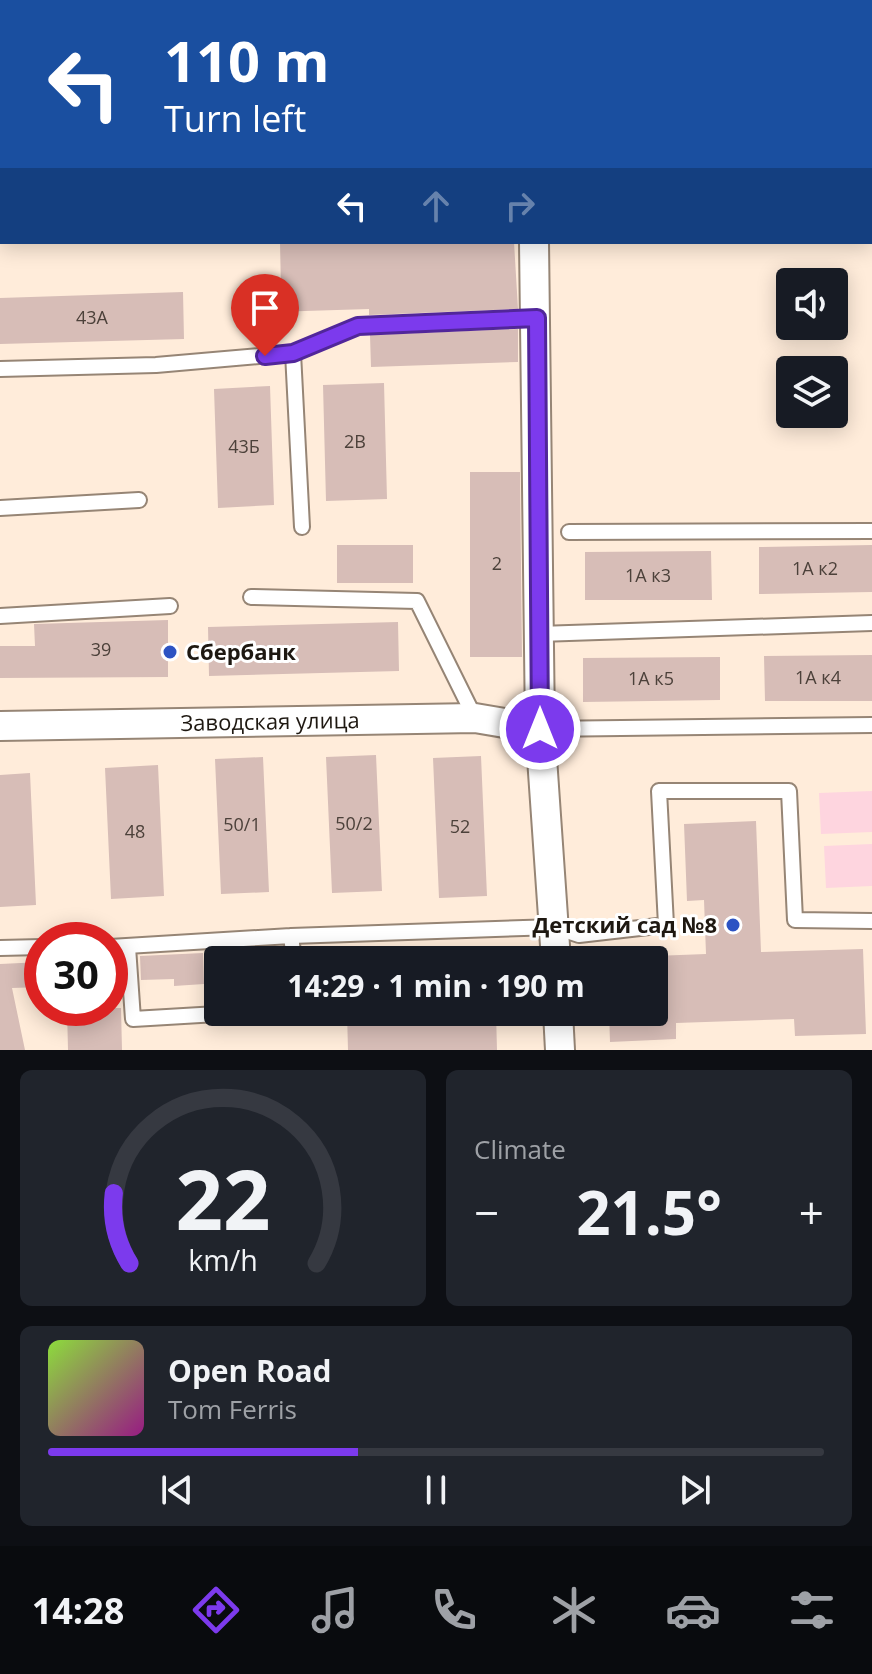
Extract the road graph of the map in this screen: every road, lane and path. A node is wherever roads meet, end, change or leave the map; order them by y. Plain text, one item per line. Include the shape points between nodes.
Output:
1 (534, 244) edge
2 (537, 318) junction
3 (293, 353) junction
4 (0, 369) edge
5 (139, 500) dead end
6 (0, 508) edge
7 (302, 527) dead end
8 (872, 531) edge
9 (569, 532) dead end
10 (251, 597) dead end
11 (170, 606) dead end
12 (0, 616) edge
13 (872, 623) edge
14 (539, 634) junction
15 (475, 718) junction
16 (872, 725) edge
17 (0, 726) edge
18 (540, 729) junction
19 (872, 921) edge
20 (555, 927) junction
21 (291, 936) junction
22 (292, 946) edge
23 (556, 946) edge
24 (24, 947) edge
25 (128, 947) joint
26 (0, 948) edge
27 (204, 1015) edge
28 (559, 1026) edge
29 (560, 1050) edge

1 - 2 street
2 - 3 lane via 358,326
2 - 14 street
3 - 4 lane via 156,365
3 - 7 lane
5 - 6 lane
8 - 9 lane
10 - 15 lane via 417,601
11 - 12 lane
13 - 14 lane
14 - 18 street
15 - 17 street, Заводская улица
15 - 18 street, Заводская улица
16 - 18 lane
18 - 20 street
19 - 20 lane via 795,920 789,791 659,791 666,925 579,935
20 - 21 lane
20 - 23 street
21 - 22 lane
21 - 25 lane
24 - 26 lane
25 - 27 lane via 133,1019
28 - 29 street

